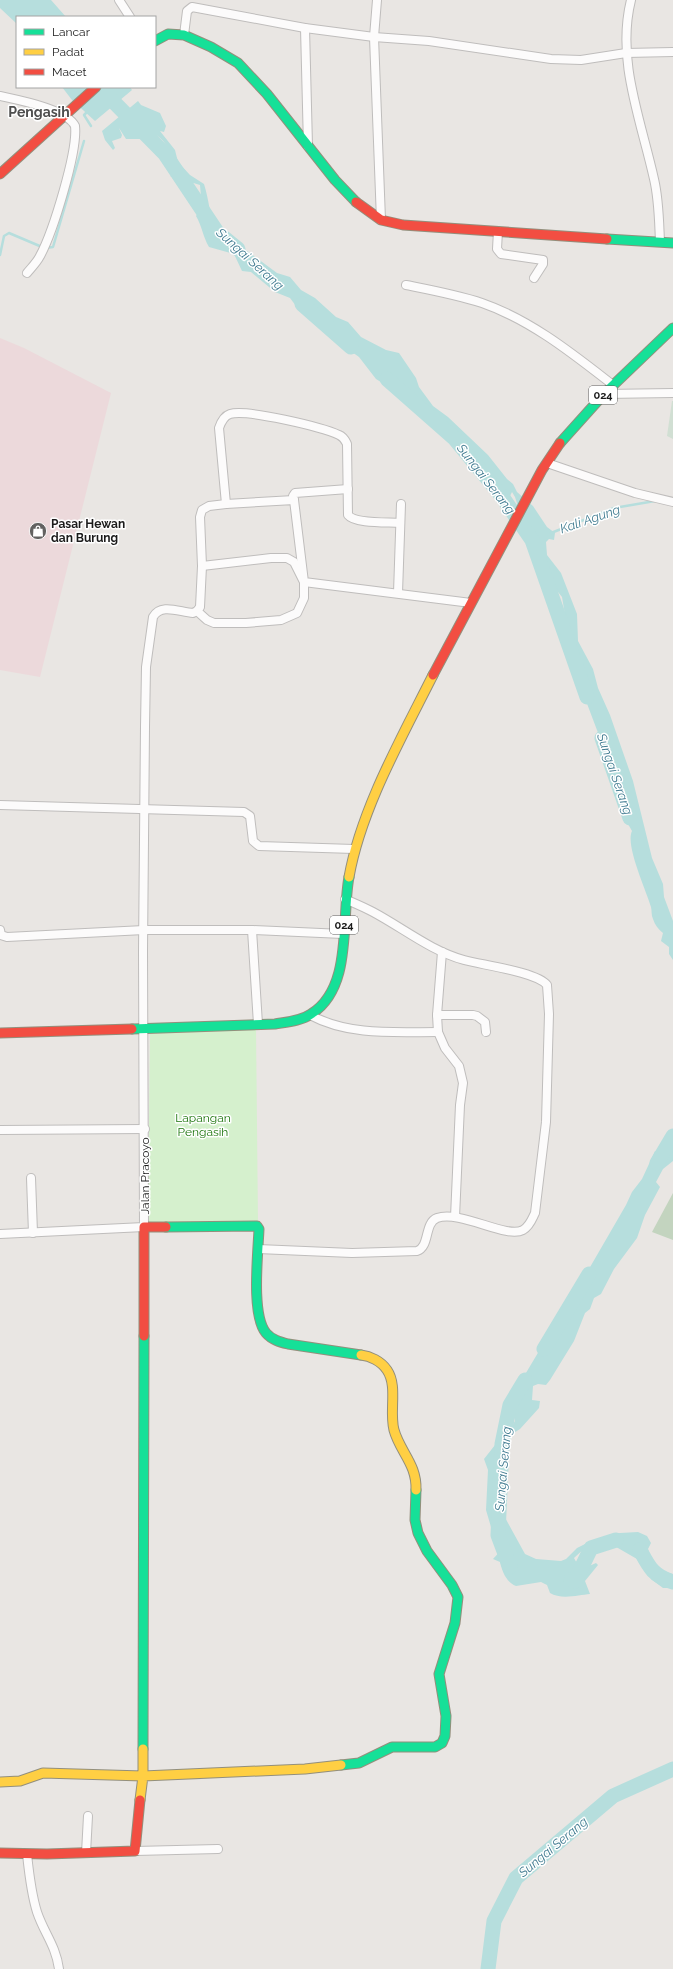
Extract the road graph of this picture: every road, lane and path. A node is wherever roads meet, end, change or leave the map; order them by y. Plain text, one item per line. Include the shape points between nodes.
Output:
1 (119, 0) edge
2 (377, 0) edge
3 (631, 0) edge
4 (129, 16) edge
5 (305, 28) junction
6 (184, 35) junction
7 (374, 37) junction
8 (156, 40) edge
9 (673, 52) edge
10 (626, 53) junction
11 (95, 88) edge
12 (0, 96) edge
13 (66, 112) junction
14 (308, 147) junction
15 (0, 174) edge
16 (380, 220) junction
17 (498, 231) junction
18 (660, 242) junction
19 (673, 243) edge
20 (27, 273) dead end
21 (534, 278) dead end
22 (406, 285) dead end
23 (673, 328) edge
24 (613, 385) junction
25 (673, 393) edge
26 (604, 394) junction
27 (544, 467) junction
28 (348, 489) junction
29 (294, 500) junction
30 (672, 502) edge
31 (226, 504) junction
32 (401, 504) dead end
33 (400, 523) junction
34 (202, 566) junction
35 (304, 582) junction
36 (398, 593) junction
37 (471, 603) junction
38 (197, 612) junction
39 (0, 806) edge
40 (145, 809) junction
41 (354, 849) junction
42 (345, 899) junction
43 (0, 930) edge
44 (144, 930) junction
45 (252, 930) junction
46 (343, 934) junction
47 (442, 952) junction
48 (310, 1015) junction
49 (437, 1016) junction
50 (258, 1024) junction
51 (144, 1028) junction
52 (438, 1032) junction
53 (486, 1032) dead end
54 (0, 1033) edge
55 (144, 1129) junction
56 (0, 1130) edge
57 (31, 1178) dead end
58 (455, 1217) junction
59 (144, 1226) junction
60 (33, 1233) junction
61 (0, 1234) edge
62 (258, 1249) junction
63 (143, 1776) junction
64 (0, 1782) edge
65 (88, 1816) dead end
66 (218, 1849) dead end
67 (135, 1851) junction
68 (0, 1853) edge
69 (86, 1853) junction
70 (27, 1854) junction
71 (59, 1969) edge

1 - 4 street
2 - 7 street
3 - 10 street via 627,18
5 - 6 street via 192,7 187,11
5 - 7 street
5 - 14 street
6 - 8 street via 168,34
6 - 14 street via 238,63 267,94
7 - 10 street via 429,41 551,59 581,60
7 - 16 street
9 - 10 street
10 - 18 street via 635,103 655,181
11 - 13 street
12 - 13 street
13 - 15 street
13 - 20 street via 74,123 76,132 67,180 43,250
14 - 16 street via 358,204
16 - 17 street via 404,225
17 - 18 street
17 - 21 street via 497,248 501,254 543,260
18 - 19 street
22 - 24 street via 482,303 511,315 565,348
23 - 24 street, 024
24 - 26 street, 024
25 - 26 street
26 - 27 street, 024 via 565,436
27 - 30 street
27 - 37 street, 024
28 - 29 street via 295,493
28 - 31 street via 348,444 340,435 305,425 243,413 228,414 219,428
28 - 33 street via 347,509 351,519
29 - 31 street
29 - 35 street
31 - 34 street via 209,506 202,510
32 - 33 street
33 - 36 street
34 - 35 street via 287,558 294,562
34 - 38 street via 201,600
35 - 36 street
35 - 38 street via 304,598 299,609 286,619 214,623
36 - 37 street
37 - 41 street, 024 via 388,766
38 - 40 street, Jalan Pracoyo via 163,609 156,612 153,618 146,667
39 - 40 street
40 - 41 street via 244,812 250,816 253,841 259,846
40 - 44 street, Jalan Pracoyo
41 - 42 street, 024
42 - 46 street, 024
42 - 47 street via 372,911
43 - 44 street via 1,935 7,937
44 - 45 street
44 - 51 street, Jalan Pracoyo
45 - 46 street
45 - 50 street
46 - 48 street, 024 via 342,957 336,984 326,1001
47 - 49 street
47 - 58 street via 463,960 504,968 540,979 547,985 549,997 546,1122 535,1213 529,1225 518,1232
48 - 50 street, 024 via 293,1021
48 - 52 street via 343,1029
49 - 52 street
49 - 53 street via 477,1016 485,1022
50 - 51 street, 024
51 - 54 street, 024
51 - 55 street, Jalan Pracoyo
52 - 58 street via 445,1048 459,1066 462,1076
55 - 56 street
55 - 59 street, Jalan Pracoyo
57 - 60 street
58 - 62 street via 434,1220 423,1248 417,1251 352,1253
59 - 60 street, Jalan Pracoyo
59 - 62 street via 257,1226
59 - 63 street
60 - 61 street, Jalan Pracoyo
62 - 63 street via 257,1311 260,1323 268,1335 277,1341 299,1347 367,1356 377,1360 388,1371 391,1381 394,1432 411,1462 416,1478 414,1503 417,1532 458,1596 457,1614 439,1674 446,1736 441,1746 392,1747 358,1763 305,1769
63 - 64 street via 43,1772 20,1781
63 - 67 street
65 - 69 street
66 - 67 street
67 - 69 street
68 - 70 street
69 - 70 street
70 - 71 street via 37,1912 56,1950

